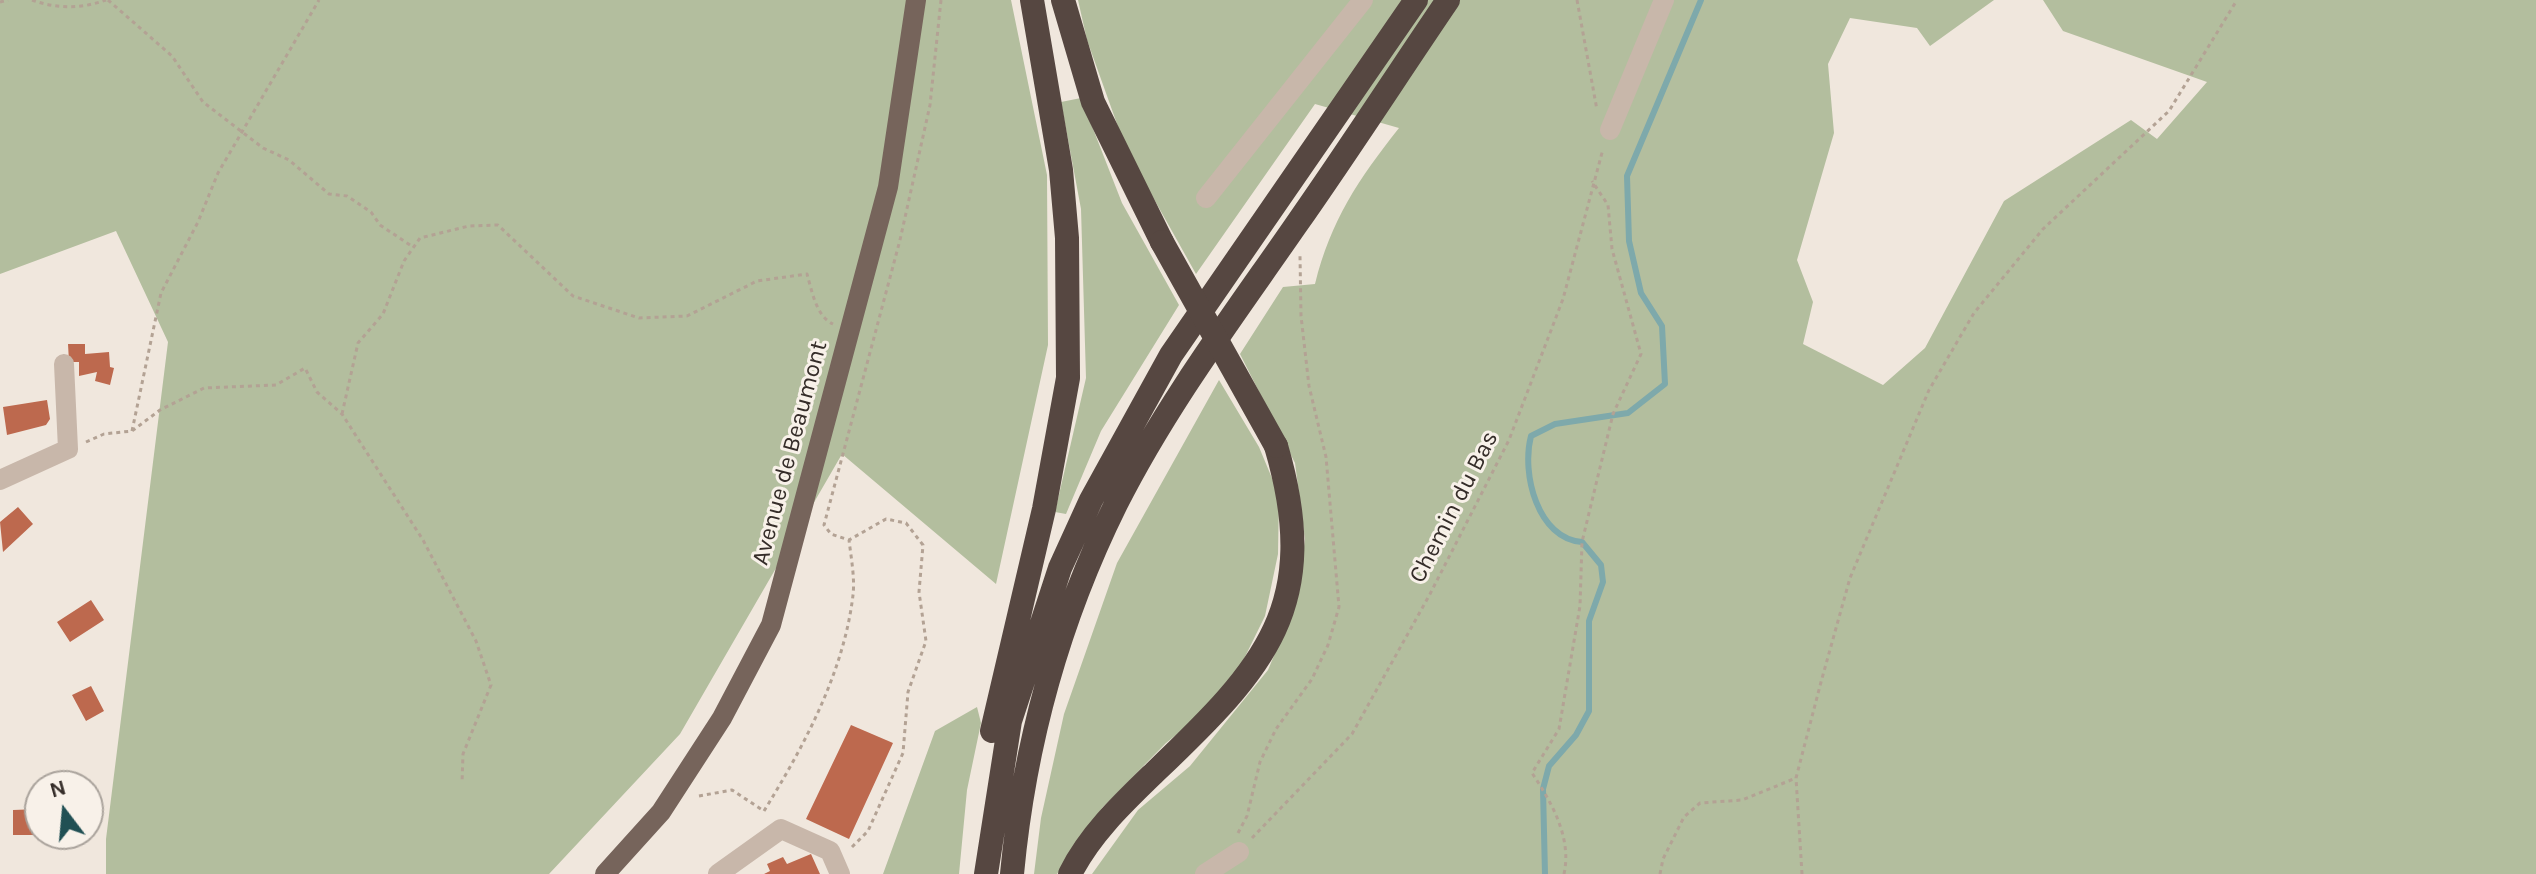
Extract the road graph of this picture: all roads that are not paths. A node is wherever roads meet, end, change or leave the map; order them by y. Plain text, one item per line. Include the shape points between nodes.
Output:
1 (916, 0) edge
2 (1032, 0) edge
3 (1063, 0) edge
4 (1363, 0) edge
5 (1416, 0) edge
6 (1448, 0) edge
7 (1664, 0) edge
8 (1610, 130) road end
9 (1206, 198) dead end
10 (64, 364) dead end
11 (1, 476) edge
12 (989, 843) junction
13 (1239, 852) road end
14 (838, 869) edge
15 (605, 874) edge
16 (718, 874) edge
17 (986, 874) edge
18 (1012, 874) edge
19 (1070, 874) edge
20 (1205, 874) edge

1 - 15 main road, Avenue de Beaumont via 888,187 771,625 722,718 661,812
2 - 12 highway via 1065,211 1068,378 1044,509 994,717 984,776
3 - 19 highway, bridge via 1093,102 1122,166 1276,446 1294,535 1291,578 1263,656 1228,703 1108,817
4 - 9 street
5 - 12 highway via 1171,355 1091,500 1060,568 1010,721
6 - 18 highway via 1194,370 1116,503 1044,689
7 - 8 street
10 - 11 street via 68,449
12 - 17 highway
13 - 20 street
14 - 16 street via 830,851 781,829

